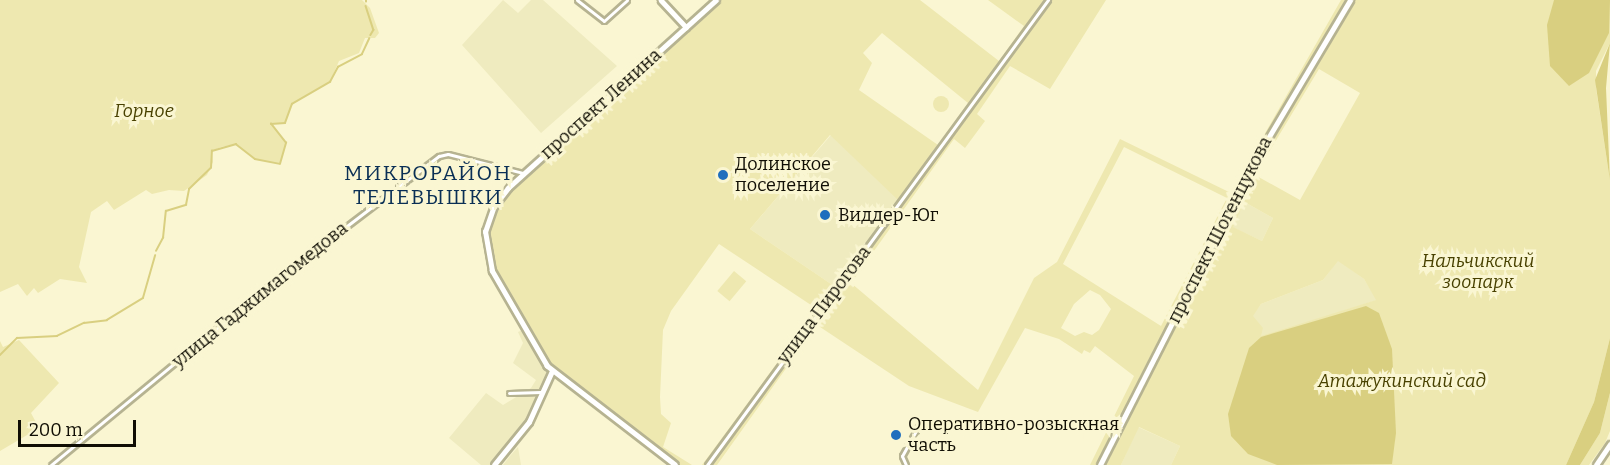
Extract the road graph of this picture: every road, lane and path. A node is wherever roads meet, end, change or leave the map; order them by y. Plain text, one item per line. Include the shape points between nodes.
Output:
1 (577, 0) edge
2 (627, 0) edge
3 (661, 0) edge
4 (716, 0) edge
5 (1048, 0) edge
6 (1350, 0) edge
7 (686, 27) junction
8 (525, 174) junction
9 (552, 371) junction
10 (541, 392) junction
11 (509, 393) dead end
12 (919, 425) dead end
13 (1610, 444) edge
14 (51, 465) edge
15 (494, 465) edge
16 (675, 465) edge
17 (707, 465) edge
18 (906, 465) edge
19 (1100, 465) edge
20 (1596, 465) edge

1 - 2 street via 604,21
3 - 7 street
4 - 7 street, проспект Ленина
5 - 17 street, улица Пирогова
6 - 19 street, проспект Шогенцукова via 1254,162
7 - 8 street, проспект Ленина
8 - 9 street, проспект Ленина via 490,212 484,241 492,271
8 - 14 street, улица Гаджимагомедова via 448,154 440,156 232,315 73,451
9 - 10 street
9 - 16 street
10 - 11 street
10 - 15 street via 529,422
12 - 18 street via 902,456
13 - 20 street

